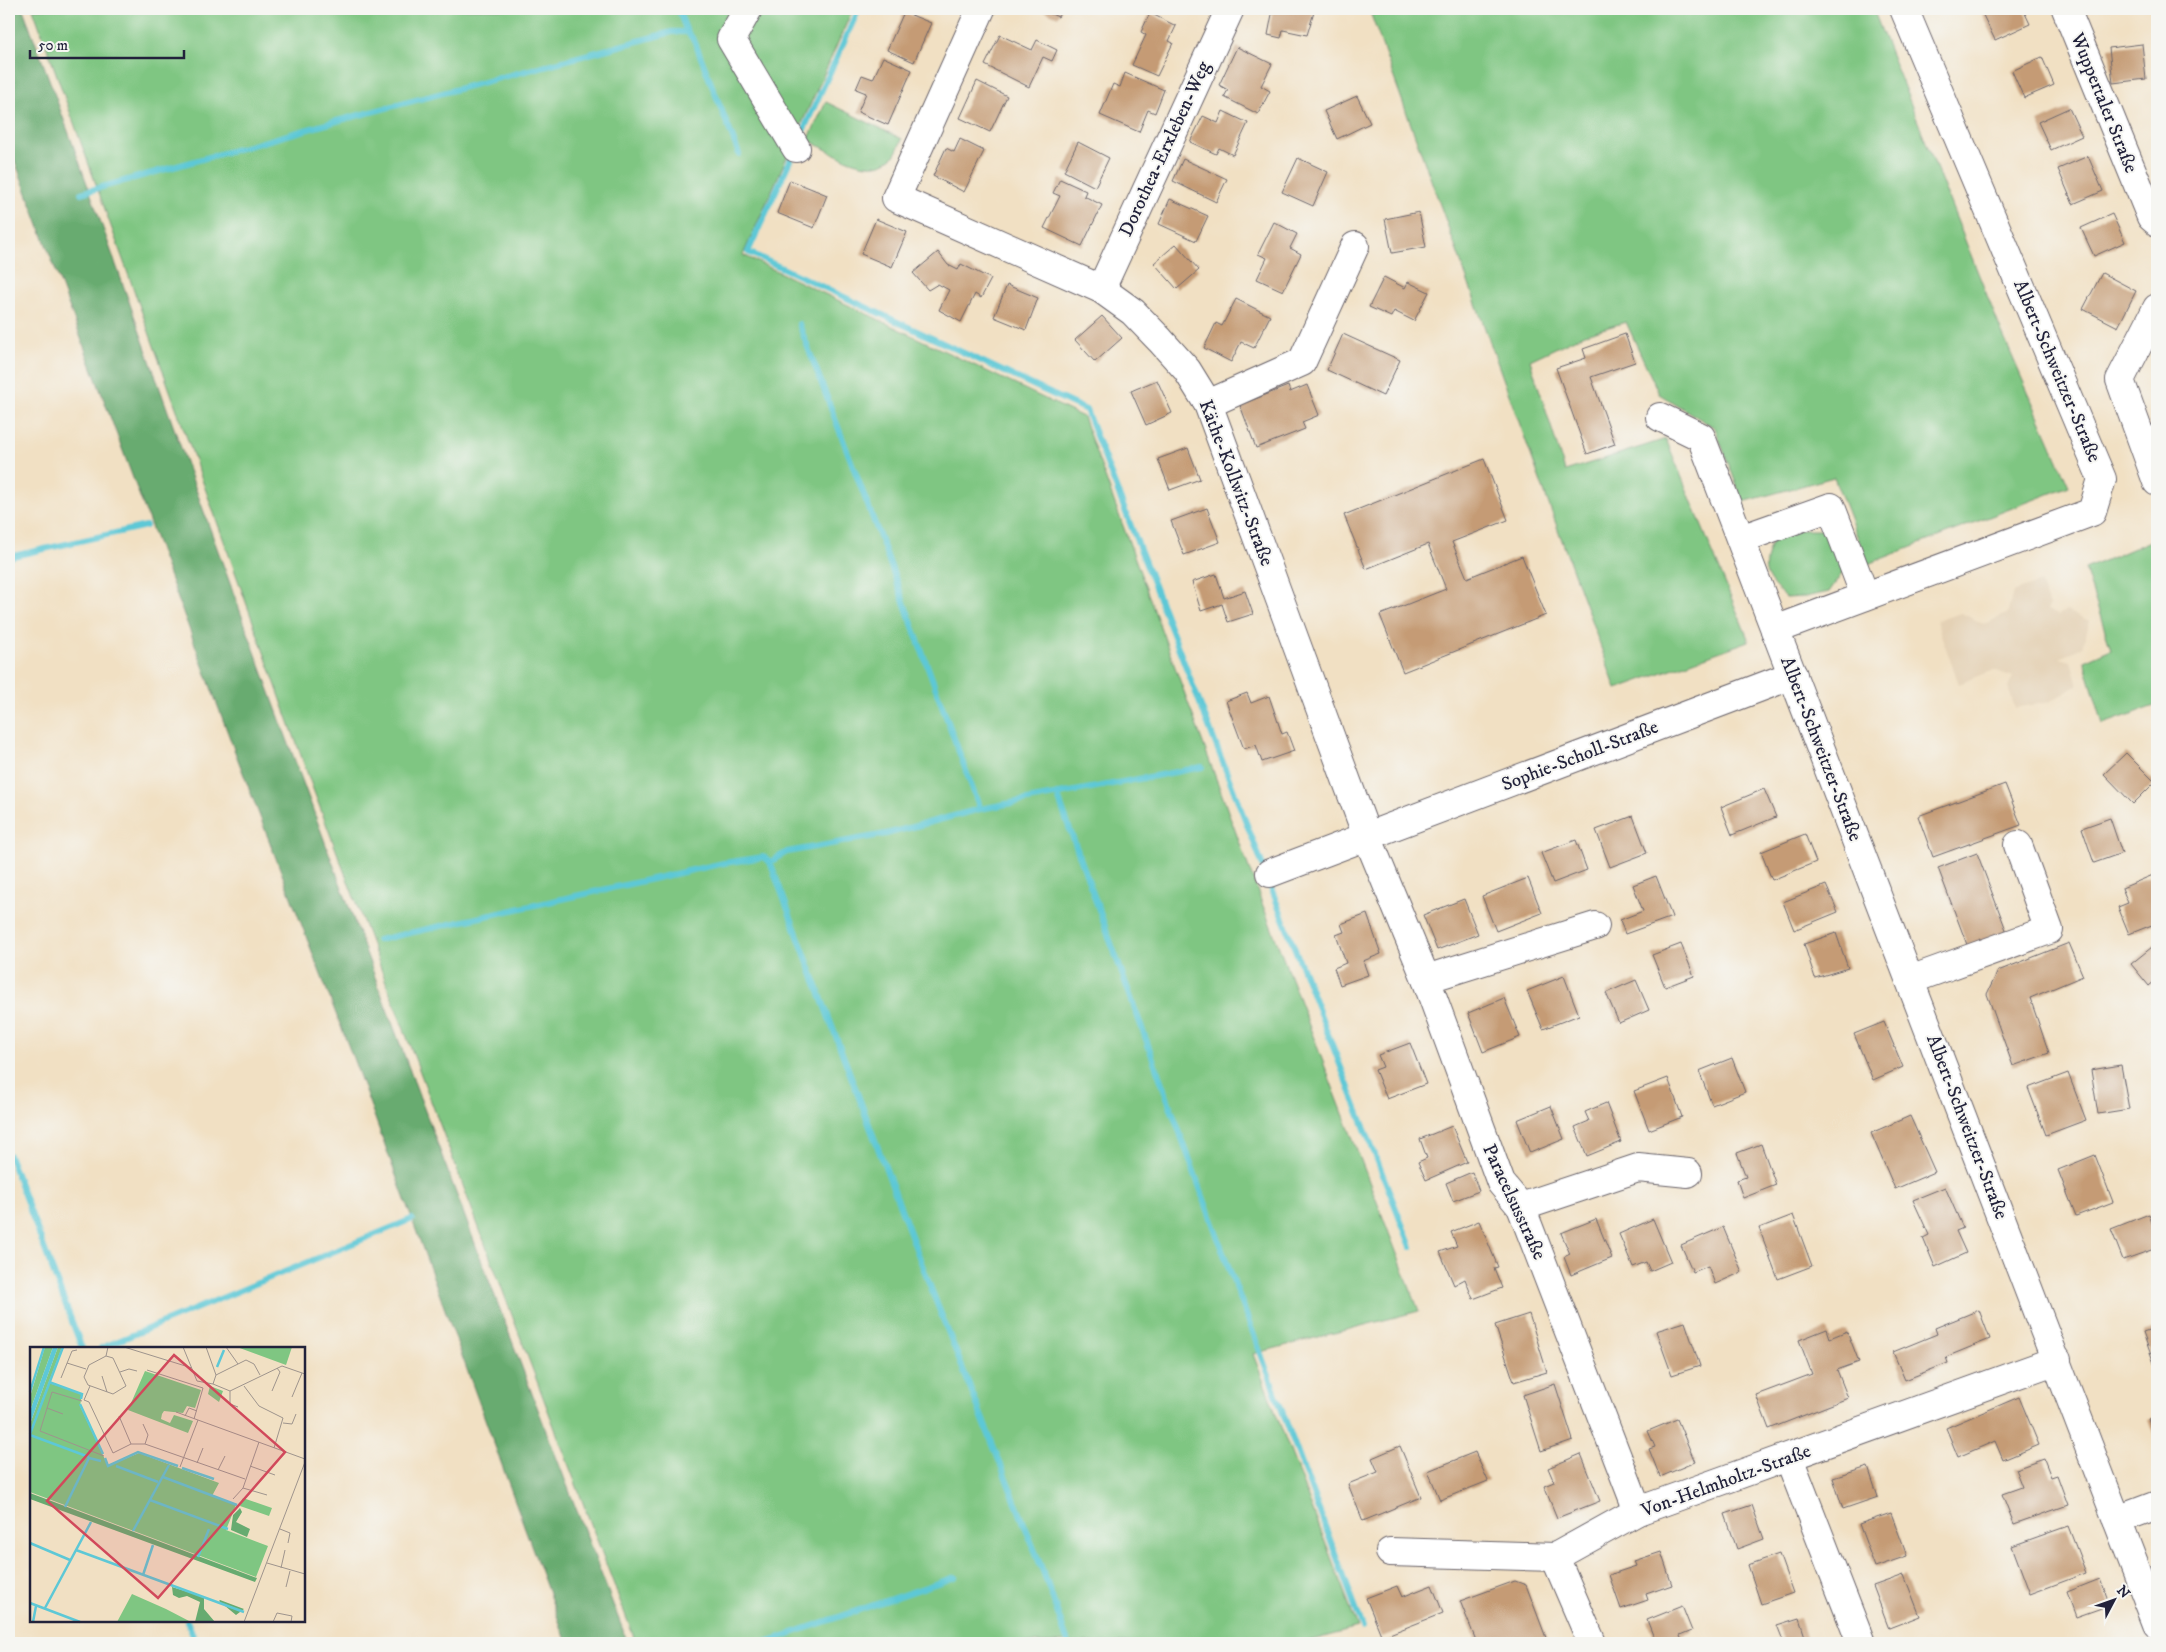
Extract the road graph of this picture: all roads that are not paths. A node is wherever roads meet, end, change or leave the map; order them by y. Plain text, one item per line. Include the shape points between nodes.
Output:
1 (748, 9) edge
2 (981, 9) edge
3 (1230, 9) edge
4 (1904, 9) edge
5 (2066, 9) edge
6 (796, 148) dead end
7 (2157, 222) edge
8 (1355, 246) dead end
9 (1101, 289) junction
10 (2157, 308) edge
11 (1208, 404) junction
12 (1660, 417) dead end
13 (2157, 482) edge
14 (1741, 539) junction
15 (1865, 596) junction
16 (1775, 630) junction
17 (1793, 675) junction
18 (1367, 836) junction
19 (2018, 844) dead end
20 (1270, 873) dead end
21 (1595, 926) dead end
22 (1426, 979) junction
23 (1910, 980) junction
24 (1688, 1173) dead end
25 (1521, 1207) junction
26 (2057, 1360) junction
27 (1789, 1458) junction
28 (2157, 1506) edge
29 (1638, 1511) junction
30 (2117, 1520) junction
31 (1390, 1552) dead end
32 (1555, 1557) junction
33 (2157, 1624) edge
34 (1592, 1643) edge
35 (1861, 1643) edge

1 - 6 street via 731,39
2 - 9 street, Käthe-Kollwitz-Straße via 896,198
3 - 9 street, Dorothea-Erxleben-Weg
4 - 15 street, Albert-Schweitzer-Straße via 2102,479 2092,512
5 - 7 street, Wuppertaler Straße via 2151,218
8 - 11 street via 1302,362
9 - 11 street, Käthe-Kollwitz-Straße via 1132,312 1160,340 1187,370
10 - 13 street via 2120,380
11 - 18 street, Käthe-Kollwitz-Straße
12 - 14 street, Albert-Schweitzer-Straße via 1701,437
14 - 15 street via 1831,507
14 - 16 street, Albert-Schweitzer-Straße
15 - 16 street, Albert-Schweitzer-Straße
16 - 17 street, Albert-Schweitzer-Straße
17 - 18 street, Sophie-Scholl-Straße
17 - 23 street, Albert-Schweitzer-Straße
18 - 20 street, Sophie-Scholl-Straße
18 - 22 street, Paracelsusstraße
19 - 23 street via 2049,930
21 - 22 street
22 - 25 street, Paracelsusstraße via 1501,1183
23 - 26 street, Albert-Schweitzer-Straße
24 - 25 street via 1638,1168
25 - 29 street, Paracelsusstraße
26 - 27 street, Von-Helmholtz-Straße
26 - 30 street, Albert-Schweitzer-Straße
27 - 29 street, Von-Helmholtz-Straße
27 - 35 street
28 - 30 street
29 - 32 street, Von-Helmholtz-Straße
30 - 33 street, Albert-Schweitzer-Straße
31 - 32 street
32 - 34 street

